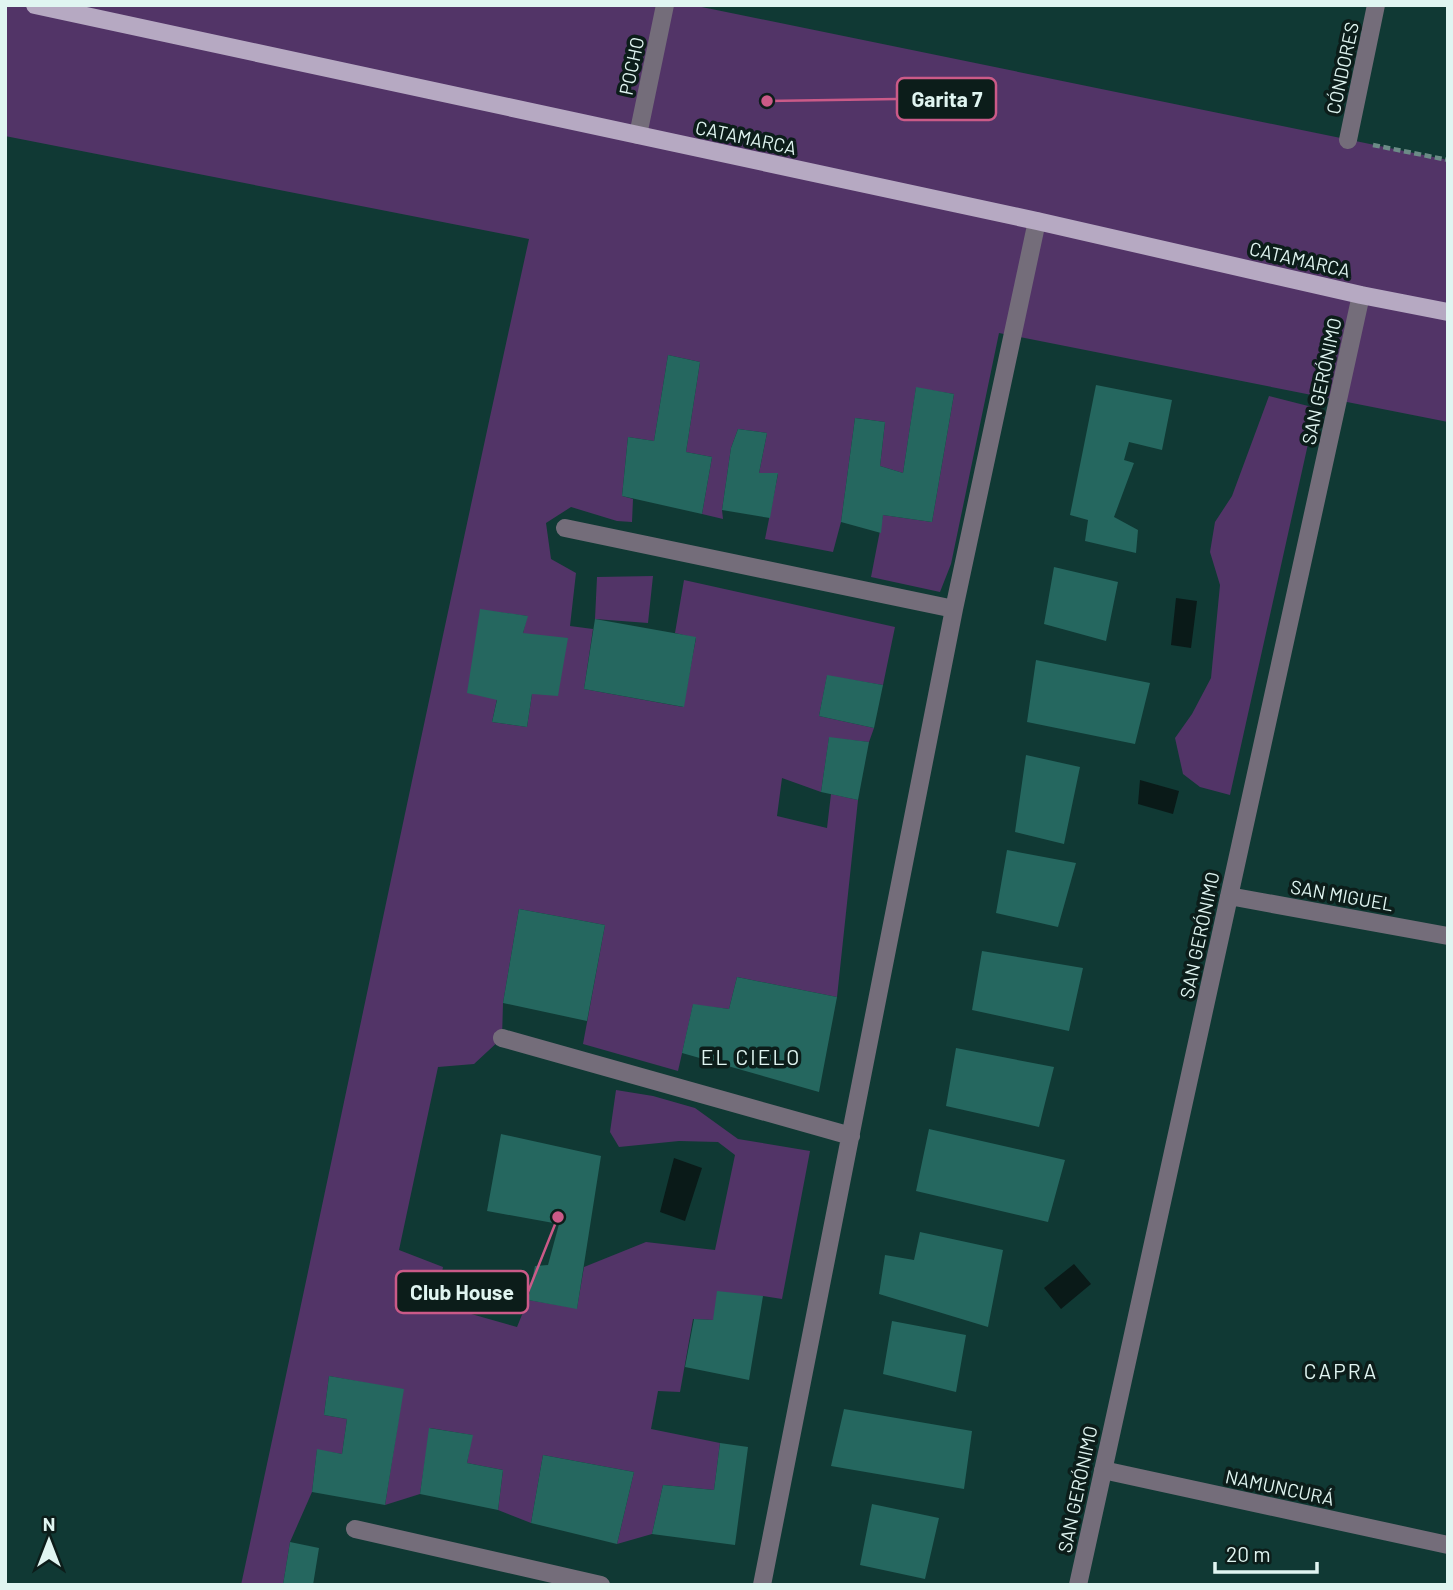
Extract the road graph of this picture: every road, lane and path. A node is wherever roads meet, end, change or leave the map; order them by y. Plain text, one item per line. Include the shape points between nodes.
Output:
1 (35, 5) edge
2 (665, 5) edge
3 (1376, 5) edge
4 (638, 135) junction
5 (1348, 140) joint
6 (1448, 160) edge
7 (1037, 220) junction
8 (1361, 295) junction
9 (1448, 312) edge
10 (565, 528) dead end
11 (954, 609) junction
12 (1229, 896) junction
13 (1448, 936) edge
14 (502, 1038) dead end
15 (851, 1136) junction
16 (1103, 1470) junction
17 (355, 1529) dead end
18 (1448, 1545) edge
19 (601, 1585) edge
20 (762, 1585) edge
21 (1078, 1585) edge

1 - 4 main road, CATAMARCA
2 - 4 street, POCHO
3 - 5 street, CÓNDORES
4 - 7 main road, CATAMARCA
5 - 6 path
7 - 8 main road, CATAMARCA
7 - 11 street
8 - 9 main road, CATAMARCA
8 - 12 street, SAN GERÓNIMO
10 - 11 street
11 - 15 street
12 - 13 street, SAN MIGUEL
12 - 16 street, SAN GERÓNIMO
14 - 15 street
15 - 20 street
16 - 18 street, NAMUNCURÁ
16 - 21 street, SAN GERÓNIMO
17 - 19 street

